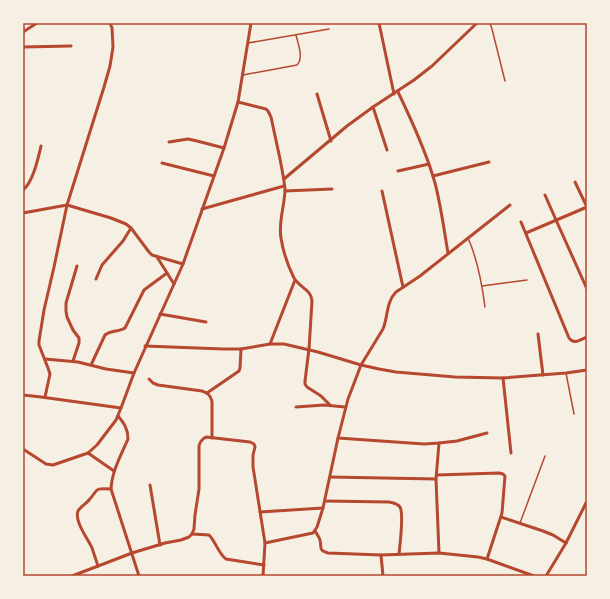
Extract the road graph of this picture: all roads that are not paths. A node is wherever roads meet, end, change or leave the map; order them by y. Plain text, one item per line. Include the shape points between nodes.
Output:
1 (38, 23) edge
2 (110, 23) edge
3 (251, 23) edge
4 (379, 23) edge
5 (477, 23) edge
6 (490, 23) edge
7 (329, 29) dead end
8 (23, 31) edge
9 (296, 35) junction
10 (248, 43) junction
11 (71, 46) dead end
12 (23, 47) edge
13 (243, 75) junction
14 (505, 80) dead end
15 (398, 92) junction
16 (317, 94) dead end
17 (394, 94) junction
18 (238, 102) junction
19 (373, 107) junction
20 (331, 141) junction
21 (169, 142) dead end
22 (41, 146) dead end
23 (224, 148) junction
24 (387, 150) dead end
25 (489, 162) dead end
26 (162, 163) dead end
27 (429, 164) junction
28 (398, 171) dead end
29 (214, 176) junction
30 (433, 176) junction
31 (284, 179) junction
32 (576, 182) dead end
33 (284, 186) junction
34 (332, 189) dead end
35 (23, 190) edge
36 (285, 191) junction
37 (382, 191) dead end
38 (545, 195) dead end
39 (67, 205) junction
40 (510, 205) dead end
41 (587, 207) edge
42 (202, 209) junction
43 (23, 214) edge
44 (556, 220) junction
45 (521, 222) dead end
46 (131, 228) junction
47 (526, 233) junction
48 (468, 238) junction
49 (448, 253) junction
50 (157, 257) junction
51 (183, 264) junction
52 (77, 266) dead end
53 (167, 273) junction
54 (96, 279) dead end
55 (295, 280) junction
56 (527, 280) dead end
57 (174, 284) junction
58 (482, 286) junction
59 (403, 288) junction
60 (587, 289) edge
61 (485, 307) dead end
62 (160, 314) junction
63 (206, 322) dead end
64 (538, 334) dead end
65 (587, 337) edge
66 (270, 344) junction
67 (145, 346) junction
68 (241, 349) junction
69 (309, 349) junction
70 (45, 359) junction
71 (73, 361) junction
72 (91, 365) junction
73 (361, 365) junction
74 (587, 370) edge
75 (134, 373) junction
76 (566, 373) junction
77 (543, 375) junction
78 (503, 378) junction
79 (149, 379) dead end
80 (207, 393) junction
81 (23, 395) edge
82 (45, 397) junction
83 (330, 405) junction
84 (296, 406) dead end
85 (345, 407) junction
86 (121, 408) junction
87 (574, 414) dead end
88 (118, 416) junction
89 (487, 433) dead end
90 (212, 438) junction
91 (338, 438) junction
92 (439, 443) junction
93 (23, 449) edge
94 (88, 453) junction
95 (511, 453) dead end
96 (545, 456) dead end
97 (114, 471) junction
98 (437, 474) junction
99 (330, 478) junction
100 (436, 479) junction
101 (150, 486) dead end
102 (111, 489) junction
103 (587, 501) edge
104 (325, 502) junction
105 (323, 508) junction
106 (260, 512) junction
107 (501, 517) junction
108 (520, 523) junction
109 (315, 531) junction
110 (192, 534) junction
111 (265, 543) junction
112 (566, 543) junction
113 (160, 545) junction
114 (132, 553) junction
115 (439, 553) junction
116 (399, 554) junction
117 (382, 555) junction
118 (487, 559) junction
119 (264, 565) junction
120 (98, 566) junction
121 (72, 576) edge
122 (139, 576) edge
123 (263, 576) edge
124 (383, 576) edge
125 (534, 576) edge
126 (546, 576) edge

1 - 8 street
2 - 39 street via 113,47 110,66
3 - 10 street
4 - 17 street
5 - 15 street via 432,66
6 - 14 lane
7 - 9 lane
9 - 10 lane
9 - 13 lane via 300,64
10 - 13 street
11 - 12 street
13 - 18 street
15 - 17 street
15 - 27 street
16 - 20 street
17 - 19 street
18 - 23 street
18 - 31 street via 262,107 268,111
19 - 20 street
19 - 24 street
20 - 31 street
21 - 23 street via 188,139
22 - 35 street via 32,176
23 - 29 street
25 - 30 street
26 - 29 street
27 - 28 street
27 - 30 street
29 - 42 street
30 - 49 street
31 - 33 street
32 - 41 street
33 - 36 street
33 - 42 street
34 - 36 street
36 - 55 street via 281,237 288,265
37 - 59 street
38 - 44 street
39 - 43 street
39 - 46 street via 111,218
39 - 70 street via 39,341
40 - 48 street
41 - 44 street
42 - 51 street
44 - 47 street
44 - 60 street
45 - 47 street
46 - 50 street via 149,252
46 - 54 street via 102,265
47 - 65 street via 569,338 578,342
48 - 49 street
48 - 58 lane
49 - 59 street
50 - 51 street
50 - 53 street
51 - 57 street
52 - 71 street via 66,303 67,316 79,338
53 - 57 street
53 - 72 street via 144,290 125,328 105,335
55 - 66 street
55 - 69 street via 312,296
56 - 58 lane
57 - 62 street
58 - 61 lane
59 - 73 street via 390,299 383,329
62 - 63 street
62 - 67 street
64 - 77 street
66 - 68 street
66 - 69 street
67 - 68 street
67 - 75 street
68 - 80 street via 239,371
69 - 73 street
69 - 83 street via 305,384
70 - 71 street
70 - 82 street via 50,374
71 - 72 street
72 - 75 street
73 - 78 street via 396,372
73 - 85 street
74 - 76 street
75 - 86 street
76 - 77 street
76 - 87 lane
77 - 78 street
78 - 95 street
79 - 80 street via 158,385
80 - 90 street via 212,401
81 - 82 street
82 - 86 street
83 - 84 street
83 - 85 street
85 - 91 street
86 - 88 street
88 - 94 street
88 - 97 street via 126,427 128,439
89 - 92 street
90 - 106 street via 254,444 253,467
90 - 110 street via 206,437 200,442 199,489
91 - 92 street
91 - 99 street
92 - 98 street
93 - 94 street via 46,464 53,465
94 - 97 street
96 - 108 lane
97 - 102 street
98 - 100 street
98 - 107 street via 503,474
99 - 100 street
99 - 104 street
100 - 115 street
101 - 113 street
102 - 114 street
102 - 120 street via 95,490 78,512 78,521
103 - 112 street
104 - 105 street
104 - 116 street via 396,503 402,515
105 - 106 street
105 - 109 street
106 - 111 street
107 - 108 street
107 - 118 street
108 - 112 street via 553,535
109 - 111 street
109 - 117 street via 323,552
110 - 113 street via 181,540
110 - 119 street via 209,535 226,559
111 - 119 street
112 - 126 street
113 - 114 street
114 - 120 street
114 - 122 street
115 - 116 street
115 - 118 street
116 - 117 street
117 - 124 street
118 - 125 street
119 - 123 street
120 - 121 street

